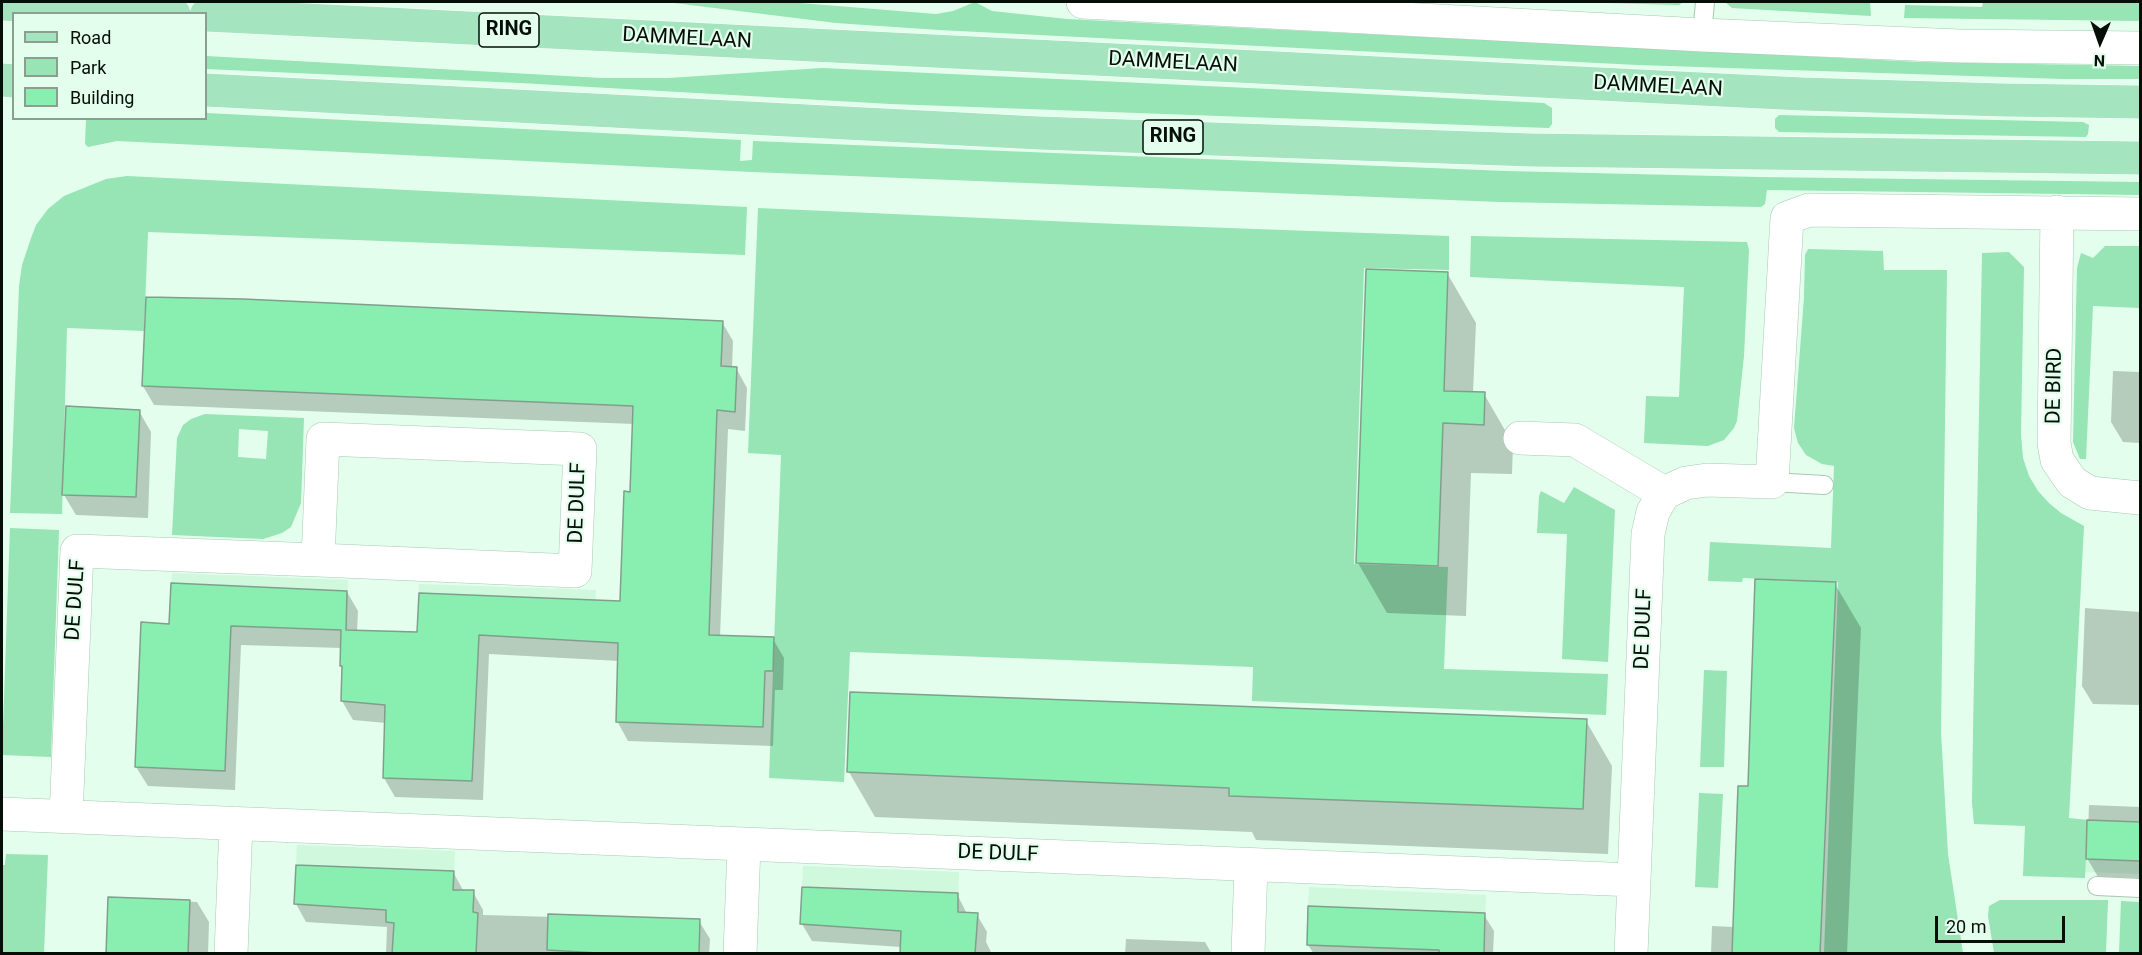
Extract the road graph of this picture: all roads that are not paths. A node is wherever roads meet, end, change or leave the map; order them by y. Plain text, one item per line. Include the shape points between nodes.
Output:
1 (1083, 2) edge
2 (1705, 2) edge
3 (2, 4) edge
4 (140, 12) edge
5 (207, 15) edge
6 (1702, 35) junction
7 (2140, 48) edge
8 (207, 90) edge
9 (2140, 102) edge
10 (2140, 158) edge
11 (2057, 212) junction
12 (2140, 214) edge
13 (1520, 438) dead end
14 (1772, 482) junction
15 (1824, 484) dead end
16 (1664, 493) junction
17 (2140, 498) edge
18 (318, 560) junction
19 (2, 814) edge
20 (66, 817) junction
21 (236, 823) junction
22 (744, 845) junction
23 (1251, 865) junction
24 (1634, 880) junction
25 (2097, 886) dead end
26 (2140, 888) edge
27 (231, 954) edge
28 (740, 954) edge
29 (1248, 954) edge
30 (1631, 954) edge

1 - 6 street
2 - 6 lane
3 - 4 main road
5 - 9 main road, DAMMELAAN / RING via 1802,94
6 - 7 street via 1959,46
8 - 10 main road, RING via 1074,134 1531,150
11 - 12 street
11 - 14 street via 1809,210 1787,218
11 - 17 street, DE BIRD via 2057,460 2072,482 2090,493
13 - 16 street via 1575,440
14 - 15 lane
14 - 16 street via 1707,480 1686,483
16 - 24 street, DE DULF via 1653,512 1648,534
18 - 18 street, DE DULF via 323,439 580,449 575,571
18 - 20 street, DE DULF via 76,550
19 - 20 street, DE DULF
20 - 21 street, DE DULF
21 - 22 street, DE DULF
21 - 27 street
22 - 23 street, DE DULF
22 - 28 street
23 - 24 street, DE DULF
23 - 29 street
24 - 30 street, DE DULF
25 - 26 lane

